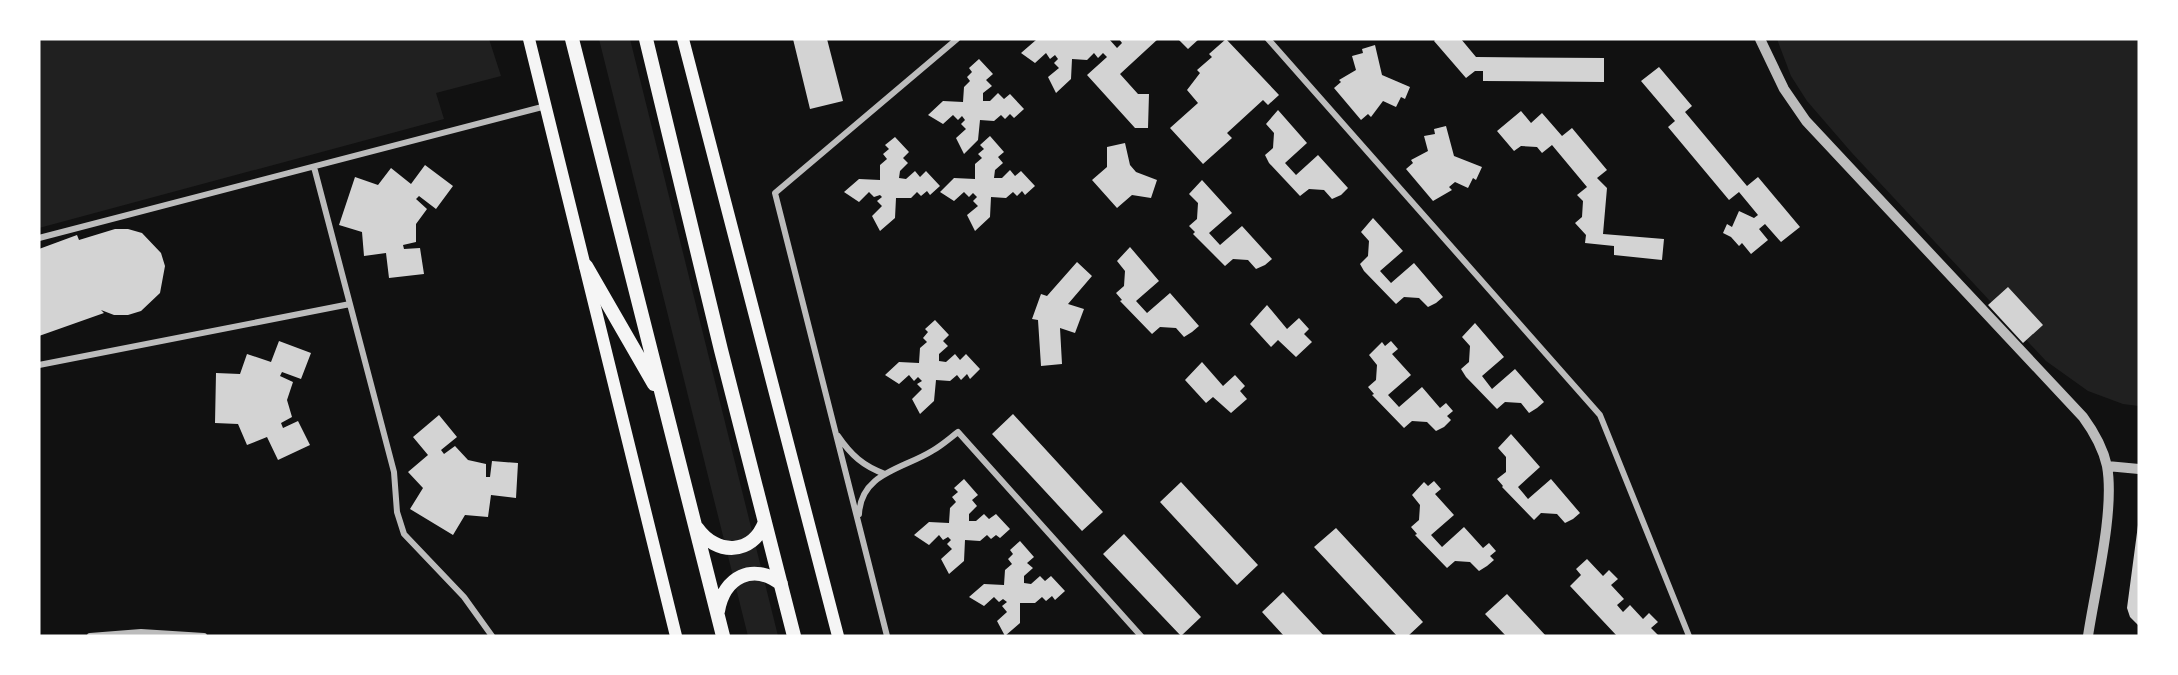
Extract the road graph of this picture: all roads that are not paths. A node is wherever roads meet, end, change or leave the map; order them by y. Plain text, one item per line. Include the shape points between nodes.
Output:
1 (529, 39) edge
2 (572, 39) edge
3 (646, 39) edge
4 (684, 39) edge
5 (957, 39) edge
6 (1268, 39) edge
7 (1760, 39) edge
8 (546, 106) junction
9 (314, 167) junction
10 (39, 238) edge
11 (586, 266) junction
12 (350, 304) junction
13 (39, 364) edge
14 (662, 398) junction
15 (836, 433) junction
16 (2106, 466) junction
17 (2139, 469) edge
18 (885, 474) junction
19 (858, 521) junction
20 (765, 522) junction
21 (694, 524) junction
22 (781, 584) junction
23 (717, 613) junction
24 (90, 636) edge
25 (204, 636) edge
26 (492, 636) edge
27 (676, 636) edge
28 (723, 636) edge
29 (794, 636) edge
30 (838, 636) edge
31 (887, 636) edge
32 (1141, 636) edge
33 (1689, 636) edge
34 (2088, 636) edge

1 - 8 main road
2 - 14 main road
3 - 20 main road
4 - 30 main road
5 - 15 street via 775,193
6 - 33 street via 1600,415
7 - 16 street via 1784,89 1806,121 2083,417 2100,443
8 - 9 street
8 - 11 main road
9 - 10 street
9 - 12 street
11 - 14 main road
11 - 27 main road
12 - 13 street
12 - 26 street via 394,472 397,512 404,534 464,597
14 - 21 main road
15 - 18 street via 850,454 868,468
15 - 19 street
16 - 17 street
16 - 34 street via 2108,509
18 - 19 street via 871,484 860,500
18 - 32 street via 932,451 958,432
19 - 31 street
20 - 21 main road via 754,540 735,549 712,544
20 - 22 main road
21 - 23 main road
22 - 23 main road via 762,573 741,575 724,590
22 - 29 main road
23 - 28 main road
24 - 25 street via 141,632

